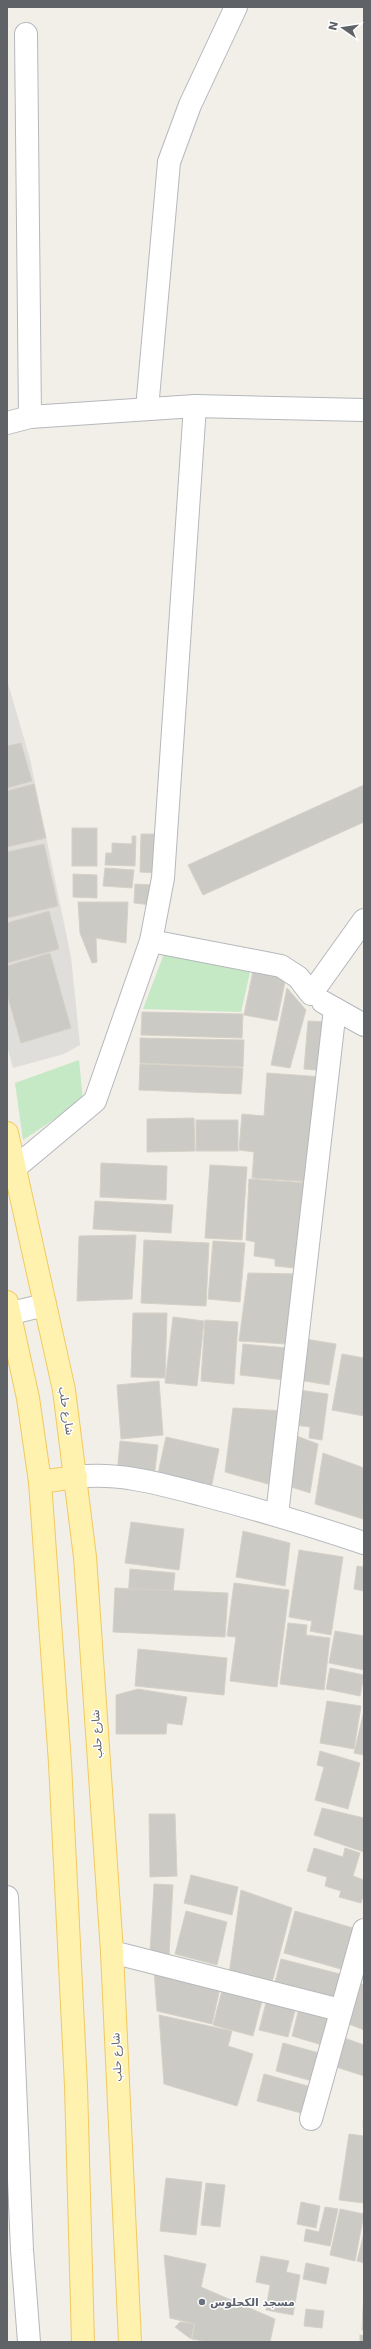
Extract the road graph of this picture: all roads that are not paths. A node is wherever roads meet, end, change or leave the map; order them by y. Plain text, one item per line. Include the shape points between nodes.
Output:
1 (236, 7) edge
2 (26, 34) dead end
3 (195, 406) junction
4 (147, 409) junction
5 (364, 410) edge
6 (30, 417) junction
7 (7, 423) edge
8 (364, 920) edge
9 (151, 941) junction
10 (311, 994) junction
11 (335, 1009) junction
12 (364, 1025) edge
13 (7, 1133) edge
14 (16, 1167) junction
15 (45, 1305) junction
16 (8, 1309) edge
17 (76, 1477) junction
18 (40, 1482) junction
19 (277, 1515) junction
20 (364, 1543) edge
21 (7, 1897) edge
22 (364, 1930) edge
23 (112, 1952) junction
24 (8, 1956) edge
25 (340, 2010) junction
26 (311, 2119) dead end
27 (14, 2252) edge
28 (29, 2342) edge
29 (83, 2342) edge
30 (130, 2342) edge

1 - 4 street via 190,105 169,162
2 - 6 street
3 - 4 street
3 - 5 street
3 - 9 street via 164,878
4 - 6 street
6 - 7 street
8 - 10 street
9 - 10 street via 281,966 298,977
9 - 14 street via 95,1101
10 - 11 street
11 - 12 street
11 - 19 street
13 - 14 main road, شارع حلب
14 - 15 main road, شارع حلب
15 - 16 street
15 - 17 main road, شارع حلب via 64,1390
16 - 18 main road via 28,1398
17 - 18 main road
17 - 19 street via 96,1475 130,1478
17 - 23 main road, شارع حلب via 85,1557
18 - 29 main road via 61,1778 75,2078
19 - 20 street
21 - 24 street
22 - 25 street
23 - 25 street
23 - 30 main road, شارع حلب
24 - 27 street
25 - 26 street
27 - 28 street

